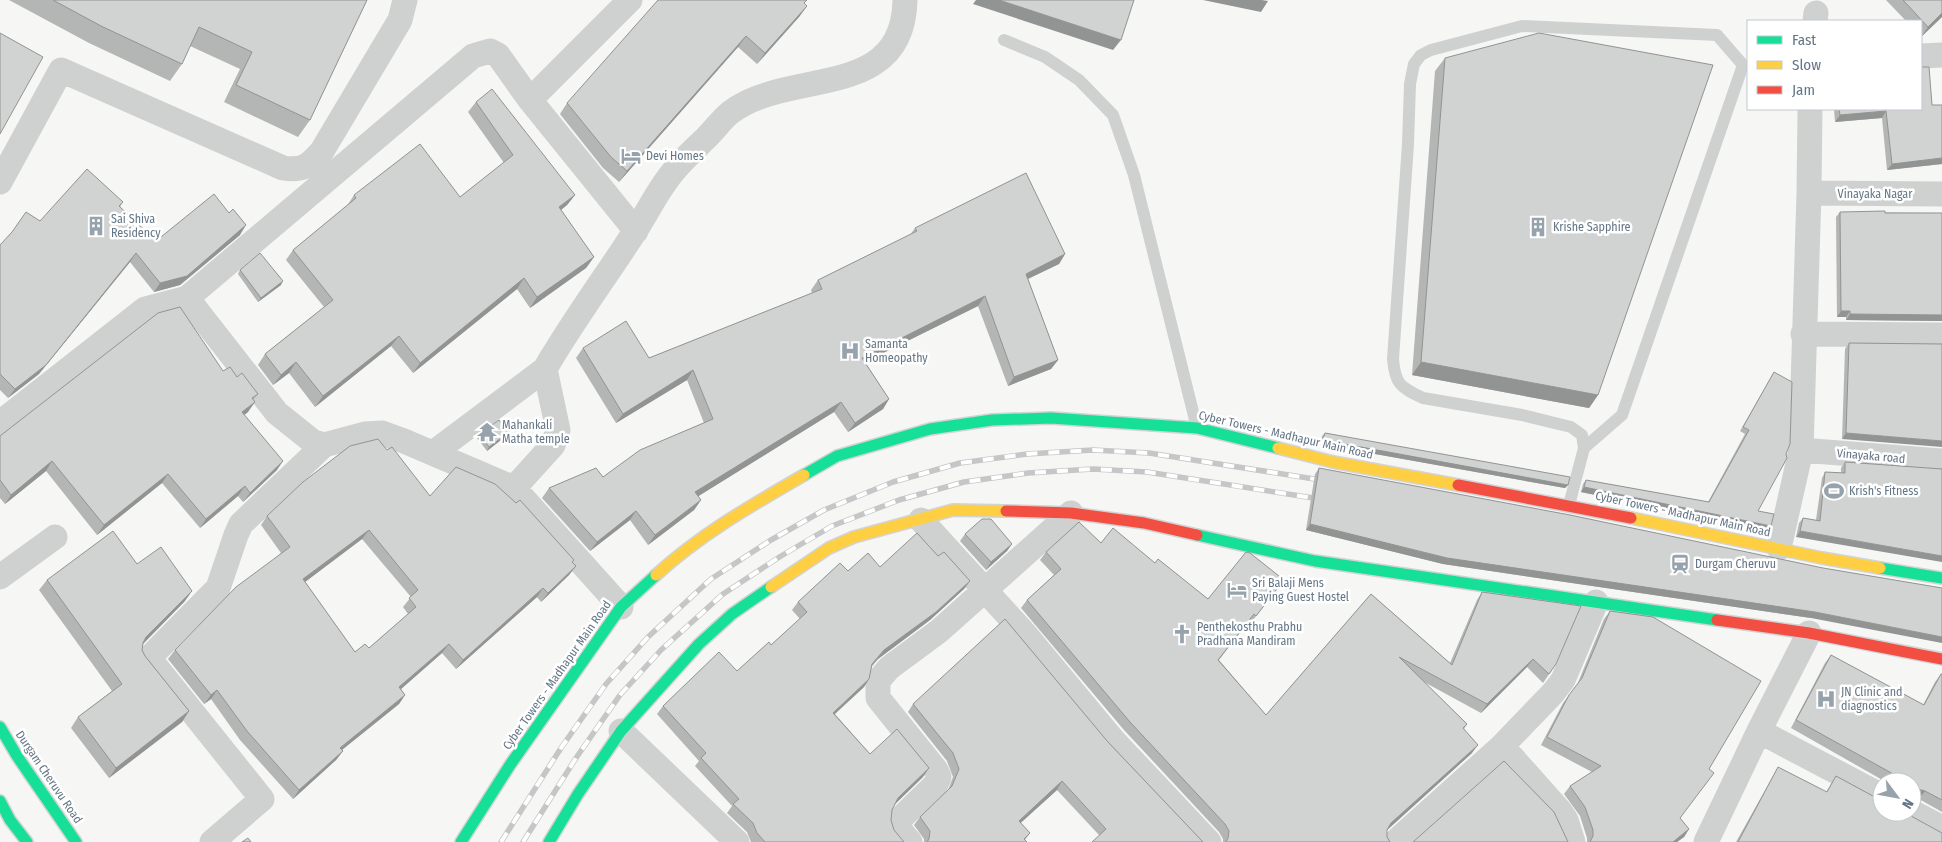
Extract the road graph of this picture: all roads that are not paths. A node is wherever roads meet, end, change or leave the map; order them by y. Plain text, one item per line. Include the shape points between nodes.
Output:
1 (405, 0) edge
2 (630, 0) edge
3 (905, 0) edge
4 (1004, 40) dead end
5 (1942, 55) edge
6 (1922, 56) edge
7 (530, 100) junction
8 (1810, 110) edge
9 (0, 182) edge
10 (1809, 193) junction
11 (1942, 194) edge
12 (636, 231) junction
13 (187, 298) junction
14 (1803, 334) junction
15 (1942, 335) edge
16 (545, 369) junction
17 (0, 422) edge
18 (1197, 428) junction
19 (324, 446) junction
20 (1584, 448) junction
21 (1801, 450) junction
22 (433, 453) junction
23 (1942, 461) edge
24 (514, 488) junction
25 (1569, 505) junction
26 (1071, 513) junction
27 (921, 520) junction
28 (55, 538) dead end
29 (1779, 548) junction
30 (0, 578) edge
31 (1942, 578) edge
32 (984, 590) junction
33 (1596, 602) junction
34 (621, 607) junction
35 (1809, 633) junction
36 (1942, 659) edge
37 (0, 726) edge
38 (621, 731) junction
39 (1759, 731) junction
40 (1502, 746) junction
41 (1872, 791) edge
42 (0, 801) edge
43 (1922, 817) edge
44 (5, 824) edge
45 (1942, 828) edge
46 (27, 842) edge
47 (76, 842) edge
48 (212, 842) edge
49 (461, 842) edge
50 (549, 842) edge
51 (737, 842) edge
52 (910, 842) edge
53 (1209, 842) edge
54 (1395, 842) edge
55 (1573, 842) edge
56 (1706, 842) edge

1 - 9 street via 400,20 322,151 311,164 296,170 283,168 61,70
2 - 7 street
3 - 12 street via 898,38 874,64 850,75 753,99 730,113 672,172
4 - 18 lane via 1045,57 1079,80 1113,115 1134,175
5 - 6 street
7 - 12 street
7 - 13 street via 498,56 490,51 473,56
8 - 10 street
10 - 11 street, Vinayaka Nagar
10 - 14 street
12 - 16 street
13 - 17 street via 145,309
13 - 19 street via 277,413 312,441
14 - 15 street
14 - 21 street
16 - 22 street
16 - 24 street via 558,430 553,445
18 - 25 main road, Cyber Towers - Madhapur Main Road via 1333,462
18 - 34 main road, Cyber Towers - Madhapur Main Road via 1051,418 992,420 930,429 837,456 730,518 676,557
19 - 22 street via 365,434 382,433
19 - 48 street via 241,524 218,588 148,658 262,799
20 - 20 lane via 1582,435 1571,427 1423,398 1401,385 1394,375 1410,84 1414,64 1431,50 1522,26 1717,35 1743,65 1622,414
20 - 25 lane
21 - 23 street, Vinayaka road
21 - 29 street
22 - 24 street
24 - 34 street
25 - 29 main road, Cyber Towers - Madhapur Main Road
26 - 27 main road via 953,510
26 - 32 street
26 - 33 main road via 1144,523 1315,560
27 - 32 street
27 - 38 main road via 854,537 829,548 766,589 698,644
28 - 30 street
29 - 31 main road, Cyber Towers - Madhapur Main Road
32 - 52 street via 939,631 889,668 878,681 878,698 939,777 898,823
32 - 53 street via 1113,740
33 - 35 main road
33 - 40 street via 1563,680
34 - 49 main road, Cyber Towers - Madhapur Main Road via 510,765
35 - 36 main road
35 - 39 street
37 - 47 main road, Durgam Cheruvu Road
38 - 50 main road
38 - 51 street
39 - 41 street
39 - 56 street
40 - 54 street
40 - 55 street via 1560,811
42 - 44 main road
43 - 45 street
44 - 46 main road

